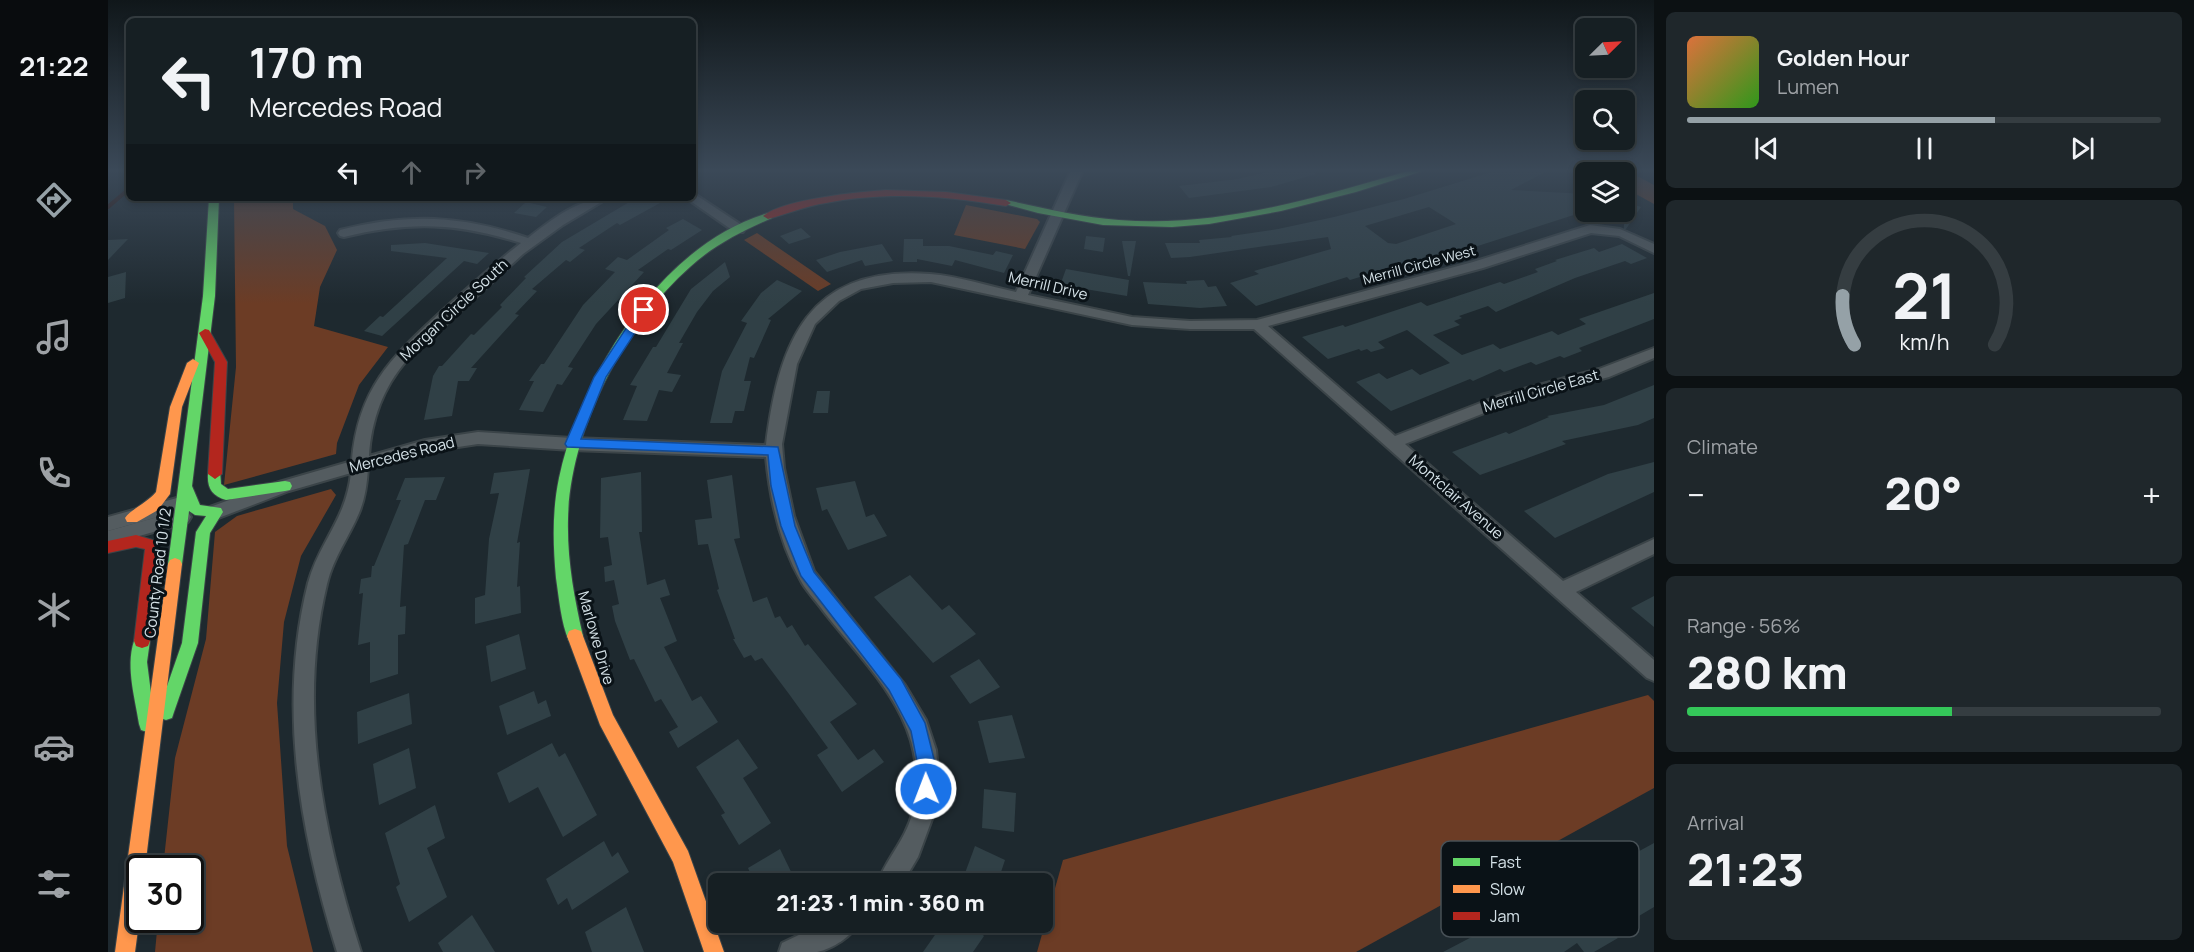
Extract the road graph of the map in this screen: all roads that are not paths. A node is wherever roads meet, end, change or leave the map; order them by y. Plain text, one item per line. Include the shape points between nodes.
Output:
1 (213, 214) edge
2 (572, 214) edge
3 (718, 214) edge
4 (779, 214) edge
5 (1059, 214) edge
6 (1061, 214) edge
7 (1232, 214) edge
8 (739, 229) junction
9 (344, 232) dead end
10 (530, 242) junction
11 (1654, 249) edge
12 (1020, 297) junction
13 (1257, 324) junction
14 (205, 333) junction
15 (1654, 353) edge
16 (1394, 442) junction
17 (572, 444) junction
18 (774, 451) junction
19 (360, 465) junction
20 (285, 486) junction
21 (184, 503) junction
22 (216, 512) junction
23 (132, 518) junction
24 (108, 524) edge
25 (108, 538) edge
26 (1654, 546) edge
27 (108, 547) edge
28 (1562, 590) junction
29 (1654, 672) edge
30 (151, 756) junction
31 (896, 873) edge
32 (831, 933) edge
33 (125, 952) edge
34 (349, 952) edge
35 (714, 952) edge
36 (791, 952) edge

1 - 14 street, County Road 10 1/2
2 - 10 street, Morgan Circle South
3 - 8 street
4 - 8 street, Marlowe Drive
5 - 12 street
6 - 7 street, Marlowe Drive via 1139,224
8 - 17 street, Marlowe Drive via 684,265 656,293 600,377
9 - 10 street via 376,224 440,222 487,228
10 - 19 street, Morgan Circle South via 414,344 383,381 366,423
11 - 13 street, Merrill Circle West via 1609,228 1590,229 1478,265
12 - 13 street, Merrill Drive via 1132,321 1190,326
12 - 18 street, Merrill Drive via 931,278 874,281 836,296 809,320 796,343 787,368
13 - 16 street, Montclair Avenue
14 - 20 street via 221,362 214,486 226,495
14 - 21 street, County Road 10 1/2
14 - 23 street via 176,407 163,494 153,506
15 - 16 street, Merrill Circle East via 1604,373 1506,399
16 - 28 street, Montclair Avenue
17 - 18 street, Mercedes Road
17 - 19 street, Mercedes Road via 478,438 424,447
17 - 35 street, Marlowe Drive via 559,524 564,591 577,645 597,699 675,843
18 - 31 street via 788,526 808,576 895,685 919,729 928,771 922,823
19 - 20 street, Mercedes Road
19 - 34 street, Morgan Circle South via 358,491 350,515 318,581 310,626 305,720 314,817 323,865
20 - 22 street, Mercedes Road
21 - 22 street via 195,510
21 - 23 street
21 - 25 street
21 - 30 street, County Road 10 1/2
22 - 30 street via 203,532 190,643
23 - 24 street
26 - 28 street
27 - 30 street via 138,540 152,545 139,662
28 - 29 street, Montclair Avenue
30 - 33 street, County Road 10 1/2
32 - 36 street

